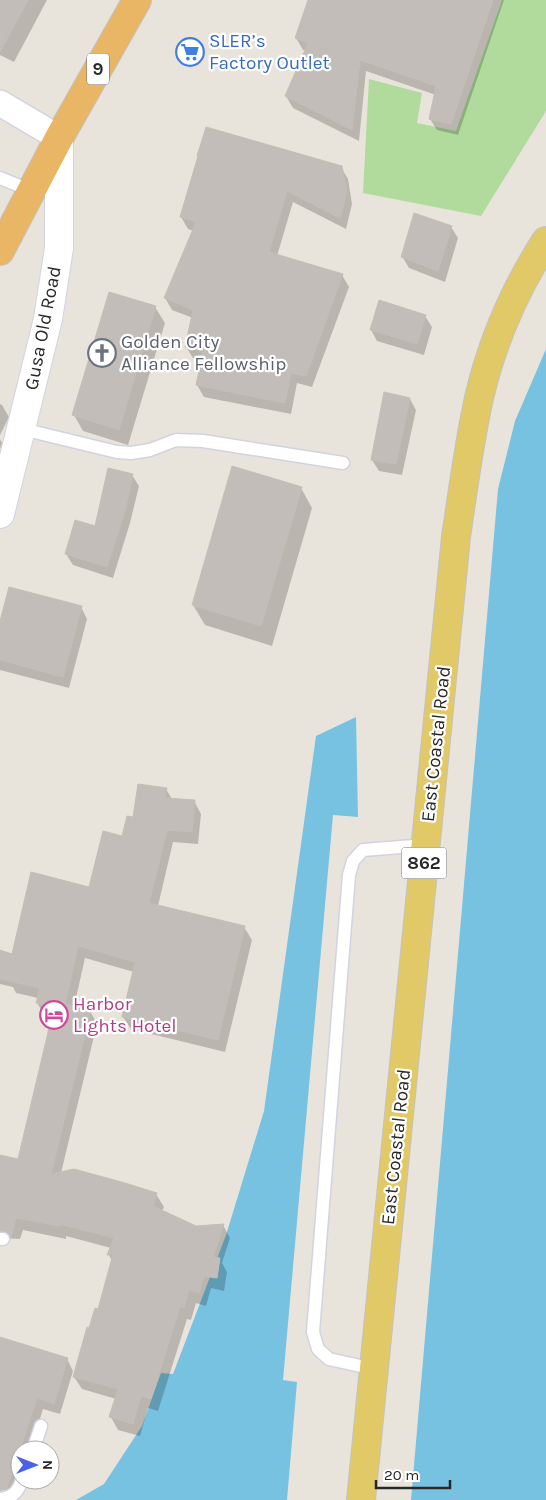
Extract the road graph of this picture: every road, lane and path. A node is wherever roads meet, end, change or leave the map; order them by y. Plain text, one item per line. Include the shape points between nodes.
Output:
1 (137, 0) edge
2 (0, 103) edge
3 (59, 138) junction
4 (0, 178) edge
5 (32, 191) junction
6 (546, 241) edge
7 (0, 252) edge
8 (22, 429) junction
9 (343, 463) dead end
10 (0, 514) edge
11 (426, 845) junction
12 (374, 1369) junction
13 (41, 1426) dead end
14 (36, 1440) edge
15 (18, 1490) edge
16 (0, 1499) edge
17 (360, 1500) edge

1 - 3 highway, 9
2 - 3 street
3 - 5 highway, 9
3 - 8 street, Gusa Old Road via 59,248 48,319
4 - 5 lane
5 - 7 highway, 9
6 - 11 main road, East Coastal Road / 862 via 509,307 479,397 456,537
8 - 9 lane via 117,452 150,450 176,440 203,440
8 - 10 street, Gusa Old Road
11 - 12 main road, East Coastal Road / 862
11 - 12 lane via 363,850 353,861 349,875 313,1332 318,1349 329,1359
12 - 17 main road, East Coastal Road / 862
13 - 14 lane
15 - 16 lane via 9,1498

